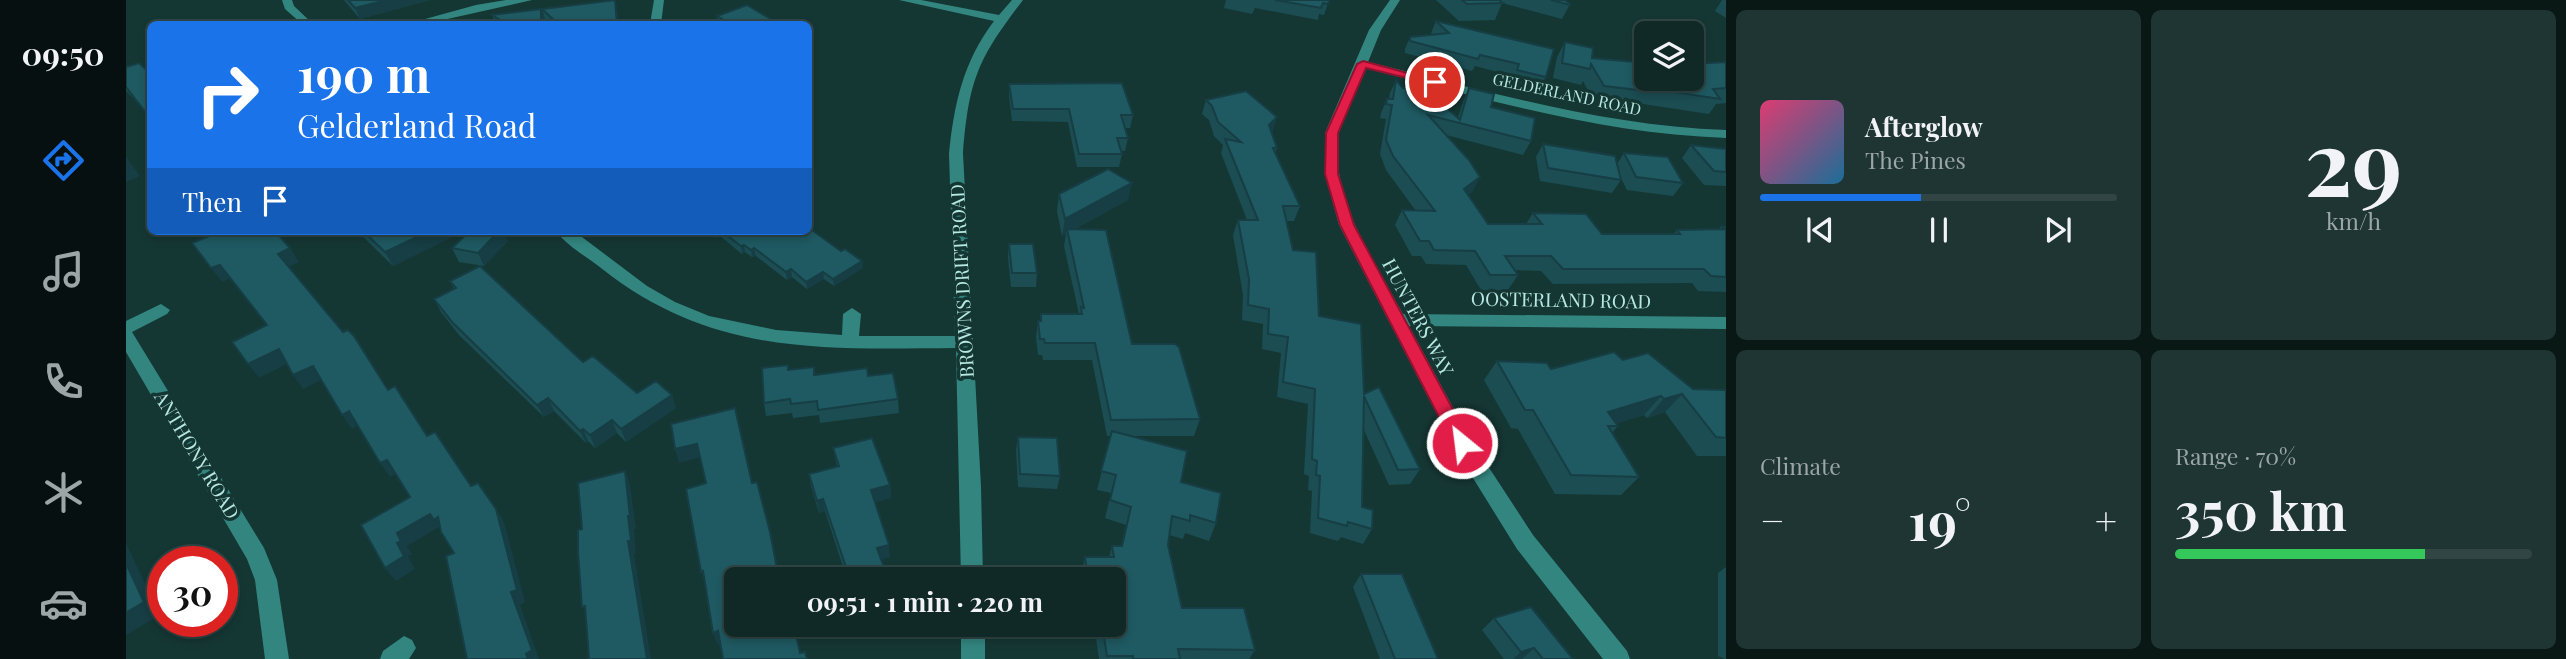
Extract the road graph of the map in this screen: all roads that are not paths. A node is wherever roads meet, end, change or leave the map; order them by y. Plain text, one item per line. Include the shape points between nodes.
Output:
1 (287, 0) edge
2 (527, 0) edge
3 (659, 0) edge
4 (904, 0) edge
5 (1018, 0) edge
6 (1395, 0) edge
7 (1000, 19) junction
8 (305, 21) edge
9 (425, 21) edge
10 (656, 21) edge
11 (1363, 64) junction
12 (1726, 134) edge
13 (569, 235) edge
14 (161, 310) dead end
15 (852, 314) dead end
16 (1396, 320) junction
17 (1726, 323) edge
18 (126, 328) edge
19 (126, 337) edge
20 (850, 341) junction
21 (965, 342) junction
22 (972, 567) edge
23 (973, 637) edge
24 (277, 659) edge
25 (973, 659) edge
26 (1618, 659) edge

1 - 8 street
2 - 9 street
3 - 10 street
4 - 7 street
5 - 7 street, BROWNS DRIFT ROAD
6 - 11 street, HUNTERS WAY via 1375,30
7 - 21 street, BROWNS DRIFT ROAD via 970,69 960,109 956,154
11 - 12 street, GELDERLAND ROAD via 1591,120 1667,132
11 - 16 street, HUNTERS WAY via 1332,133 1332,174 1347,225
13 - 20 street via 636,287 703,320 784,337
14 - 18 street
15 - 20 street
16 - 17 street, OOSTERLAND ROAD
16 - 26 street, HUNTERS WAY via 1462,443 1525,542
19 - 24 street, ANTHONY ROAD via 256,555 266,580
20 - 21 street
21 - 22 street, BROWNS DRIFT ROAD
23 - 25 street

